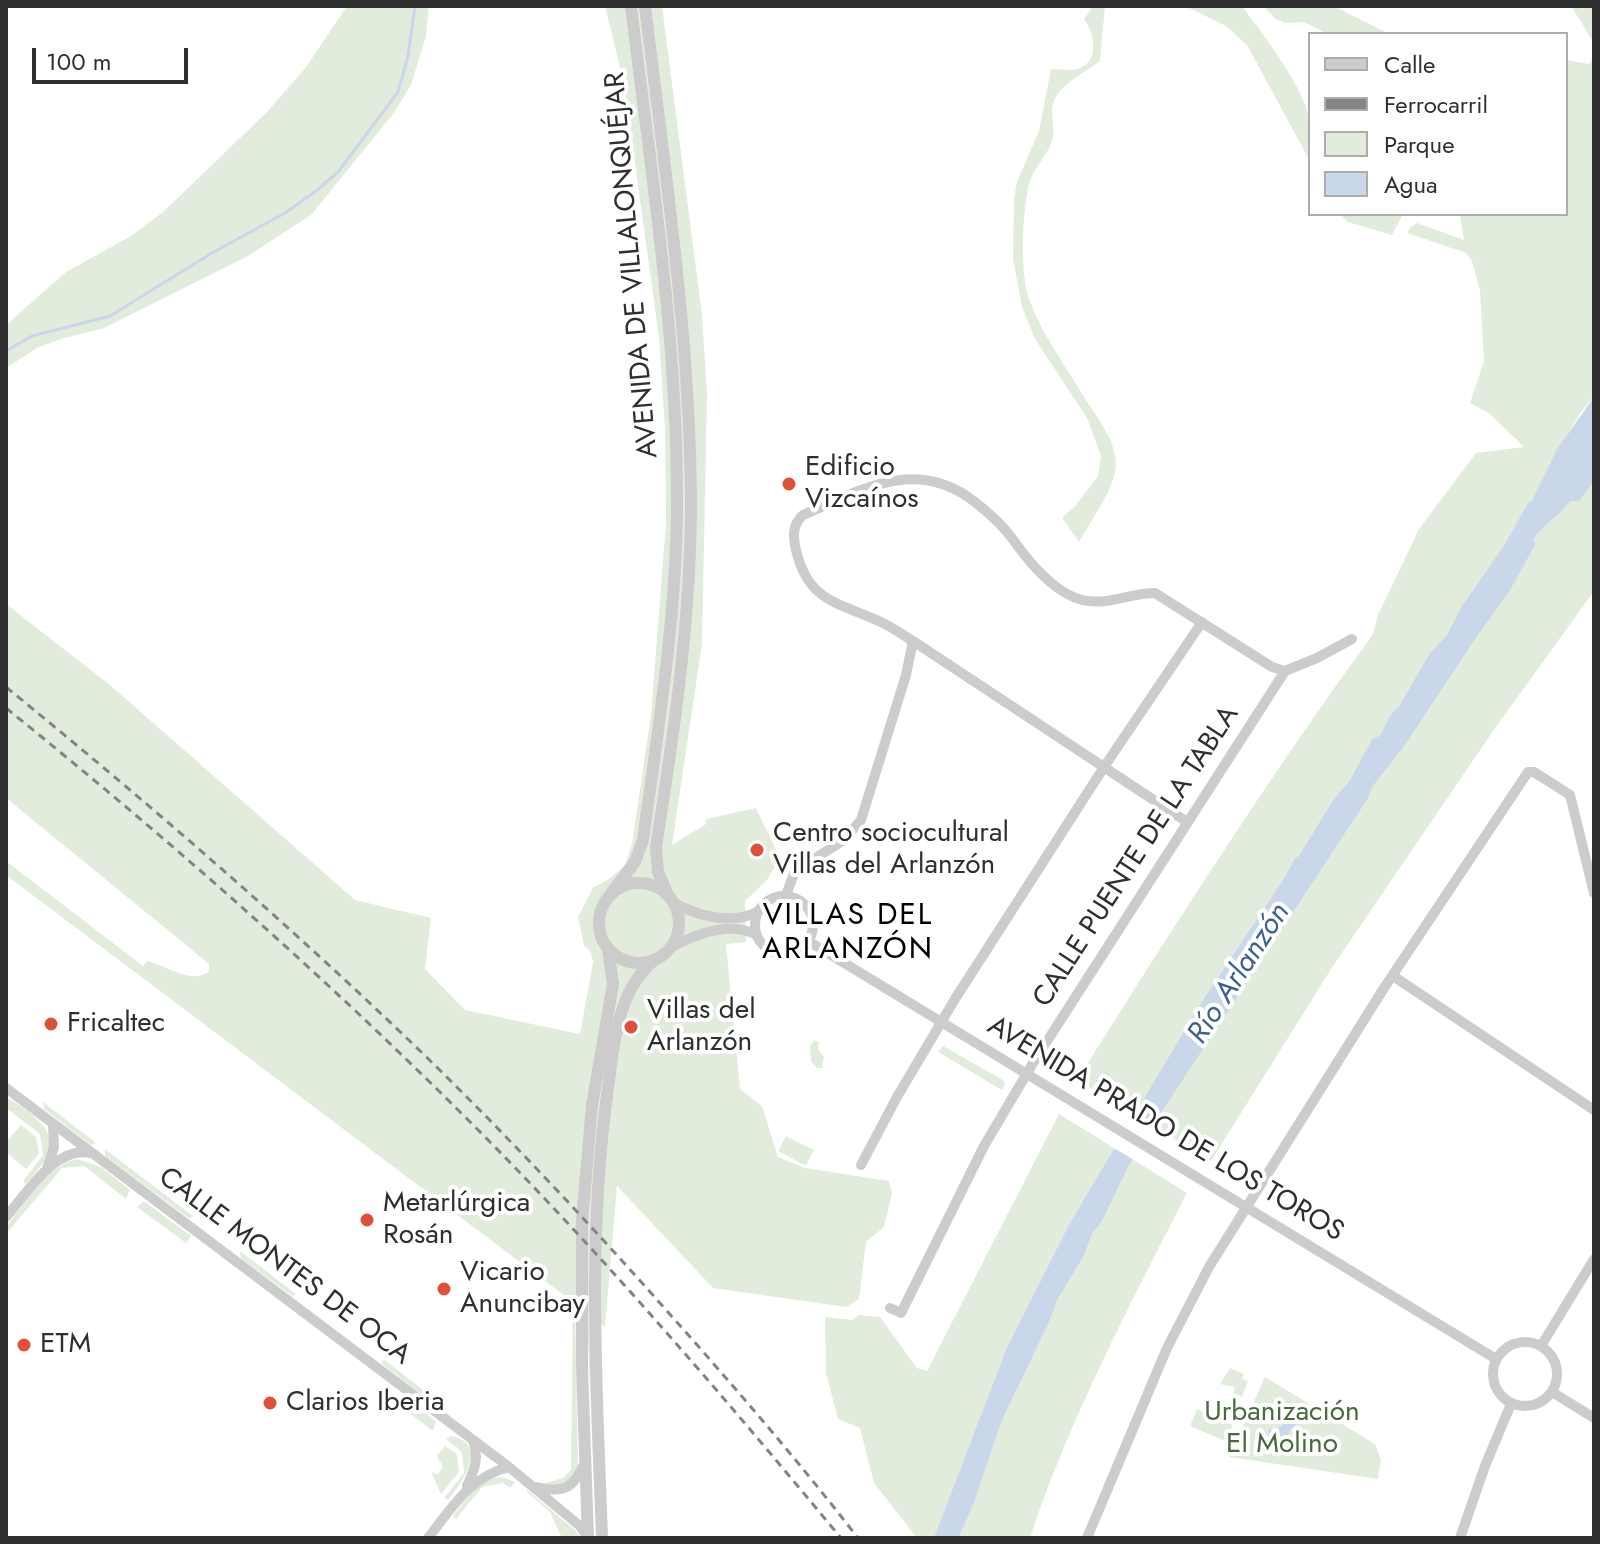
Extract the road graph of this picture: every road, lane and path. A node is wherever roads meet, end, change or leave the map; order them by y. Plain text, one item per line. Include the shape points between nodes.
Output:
1 (631, 6) edge
2 (645, 6) edge
3 (1202, 622) junction
4 (1352, 639) dead end
5 (913, 641) junction
6 (1285, 671) junction
7 (1104, 767) junction
8 (1187, 822) junction
9 (612, 892) junction
10 (1594, 893) edge
11 (786, 895) junction
12 (671, 899) junction
13 (757, 912) junction
14 (756, 935) junction
15 (808, 941) junction
16 (670, 948) junction
17 (608, 949) junction
18 (653, 961) junction
19 (1393, 976) junction
20 (941, 1022) junction
21 (1027, 1074) junction
22 (6, 1088) edge
23 (1594, 1110) edge
24 (53, 1124) junction
25 (92, 1153) junction
26 (866, 1164) dead end
27 (47, 1169) junction
28 (1246, 1207) junction
29 (6, 1217) edge
30 (1594, 1259) edge
31 (890, 1308) dead end
32 (1541, 1346) junction
33 (1496, 1359) junction
34 (1552, 1392) junction
35 (1511, 1404) junction
36 (1594, 1418) edge
37 (472, 1440) junction
38 (586, 1460) junction
39 (509, 1467) junction
40 (533, 1486) junction
41 (465, 1491) junction
42 (428, 1538) edge
43 (588, 1538) edge
44 (602, 1538) edge
45 (1087, 1538) edge
46 (1460, 1538) edge

1 - 9 street, AVENIDA DE VILLALONQUÉJAR via 669,332 677,507 667,670 643,840 635,862
2 - 12 street, AVENIDA DE VILLALONQUÉJAR via 680,299 691,503 683,646 656,847 658,872
3 - 5 street via 1155,593 1107,601 1078,599 1033,567 983,508 938,481 873,485 798,519 793,538 814,589 827,601
3 - 6 street
3 - 7 street
4 - 6 street
5 - 7 street
5 - 11 street via 861,820 844,840 795,871
6 - 8 street, CALLE PUENTE DE LA TABLA
7 - 8 street
7 - 20 street
8 - 21 street, CALLE PUENTE DE LA TABLA
9 - 12 street via 635,883 658,888
9 - 17 street via 599,926
10 - 19 street via 1570,795 1531,771
11 - 13 street via 768,899
11 - 15 street via 808,909 813,926
12 - 13 street via 704,916
12 - 16 street via 679,926
13 - 14 street
14 - 15 street via 767,949 784,955
14 - 16 street via 744,930 709,932
15 - 20 street, AVENIDA PRADO DE LOS TOROS
16 - 18 street
17 - 18 street via 629,962
17 - 38 street via 613,984 592,1105 582,1209
18 - 44 street via 626,1000 602,1135 596,1294
19 - 23 street
19 - 28 street
20 - 21 street, AVENIDA PRADO DE LOS TOROS
20 - 26 street
21 - 28 street, AVENIDA PRADO DE LOS TOROS
21 - 31 street, CALLE PUENTE DE LA TABLA via 984,1146 901,1313
22 - 24 street, CALLE MONTES DE OCA
24 - 25 street, CALLE MONTES DE OCA
24 - 27 street via 54,1147
25 - 27 street via 71,1153
25 - 37 street, CALLE MONTES DE OCA
27 - 29 street
28 - 33 street, AVENIDA PRADO DE LOS TOROS
28 - 45 street via 1167,1348
30 - 32 street
32 - 33 street via 1521,1342
32 - 34 street via 1554,1362
33 - 35 street via 1496,1388
34 - 35 street via 1538,1404
34 - 36 street
35 - 46 street
37 - 39 street, CALLE MONTES DE OCA
37 - 41 street via 476,1463
38 - 40 street via 566,1487 551,1491
38 - 43 street
39 - 40 street, CALLE MONTES DE OCA
39 - 41 street via 490,1471
40 - 43 street, CALLE MONTES DE OCA
41 - 42 street

